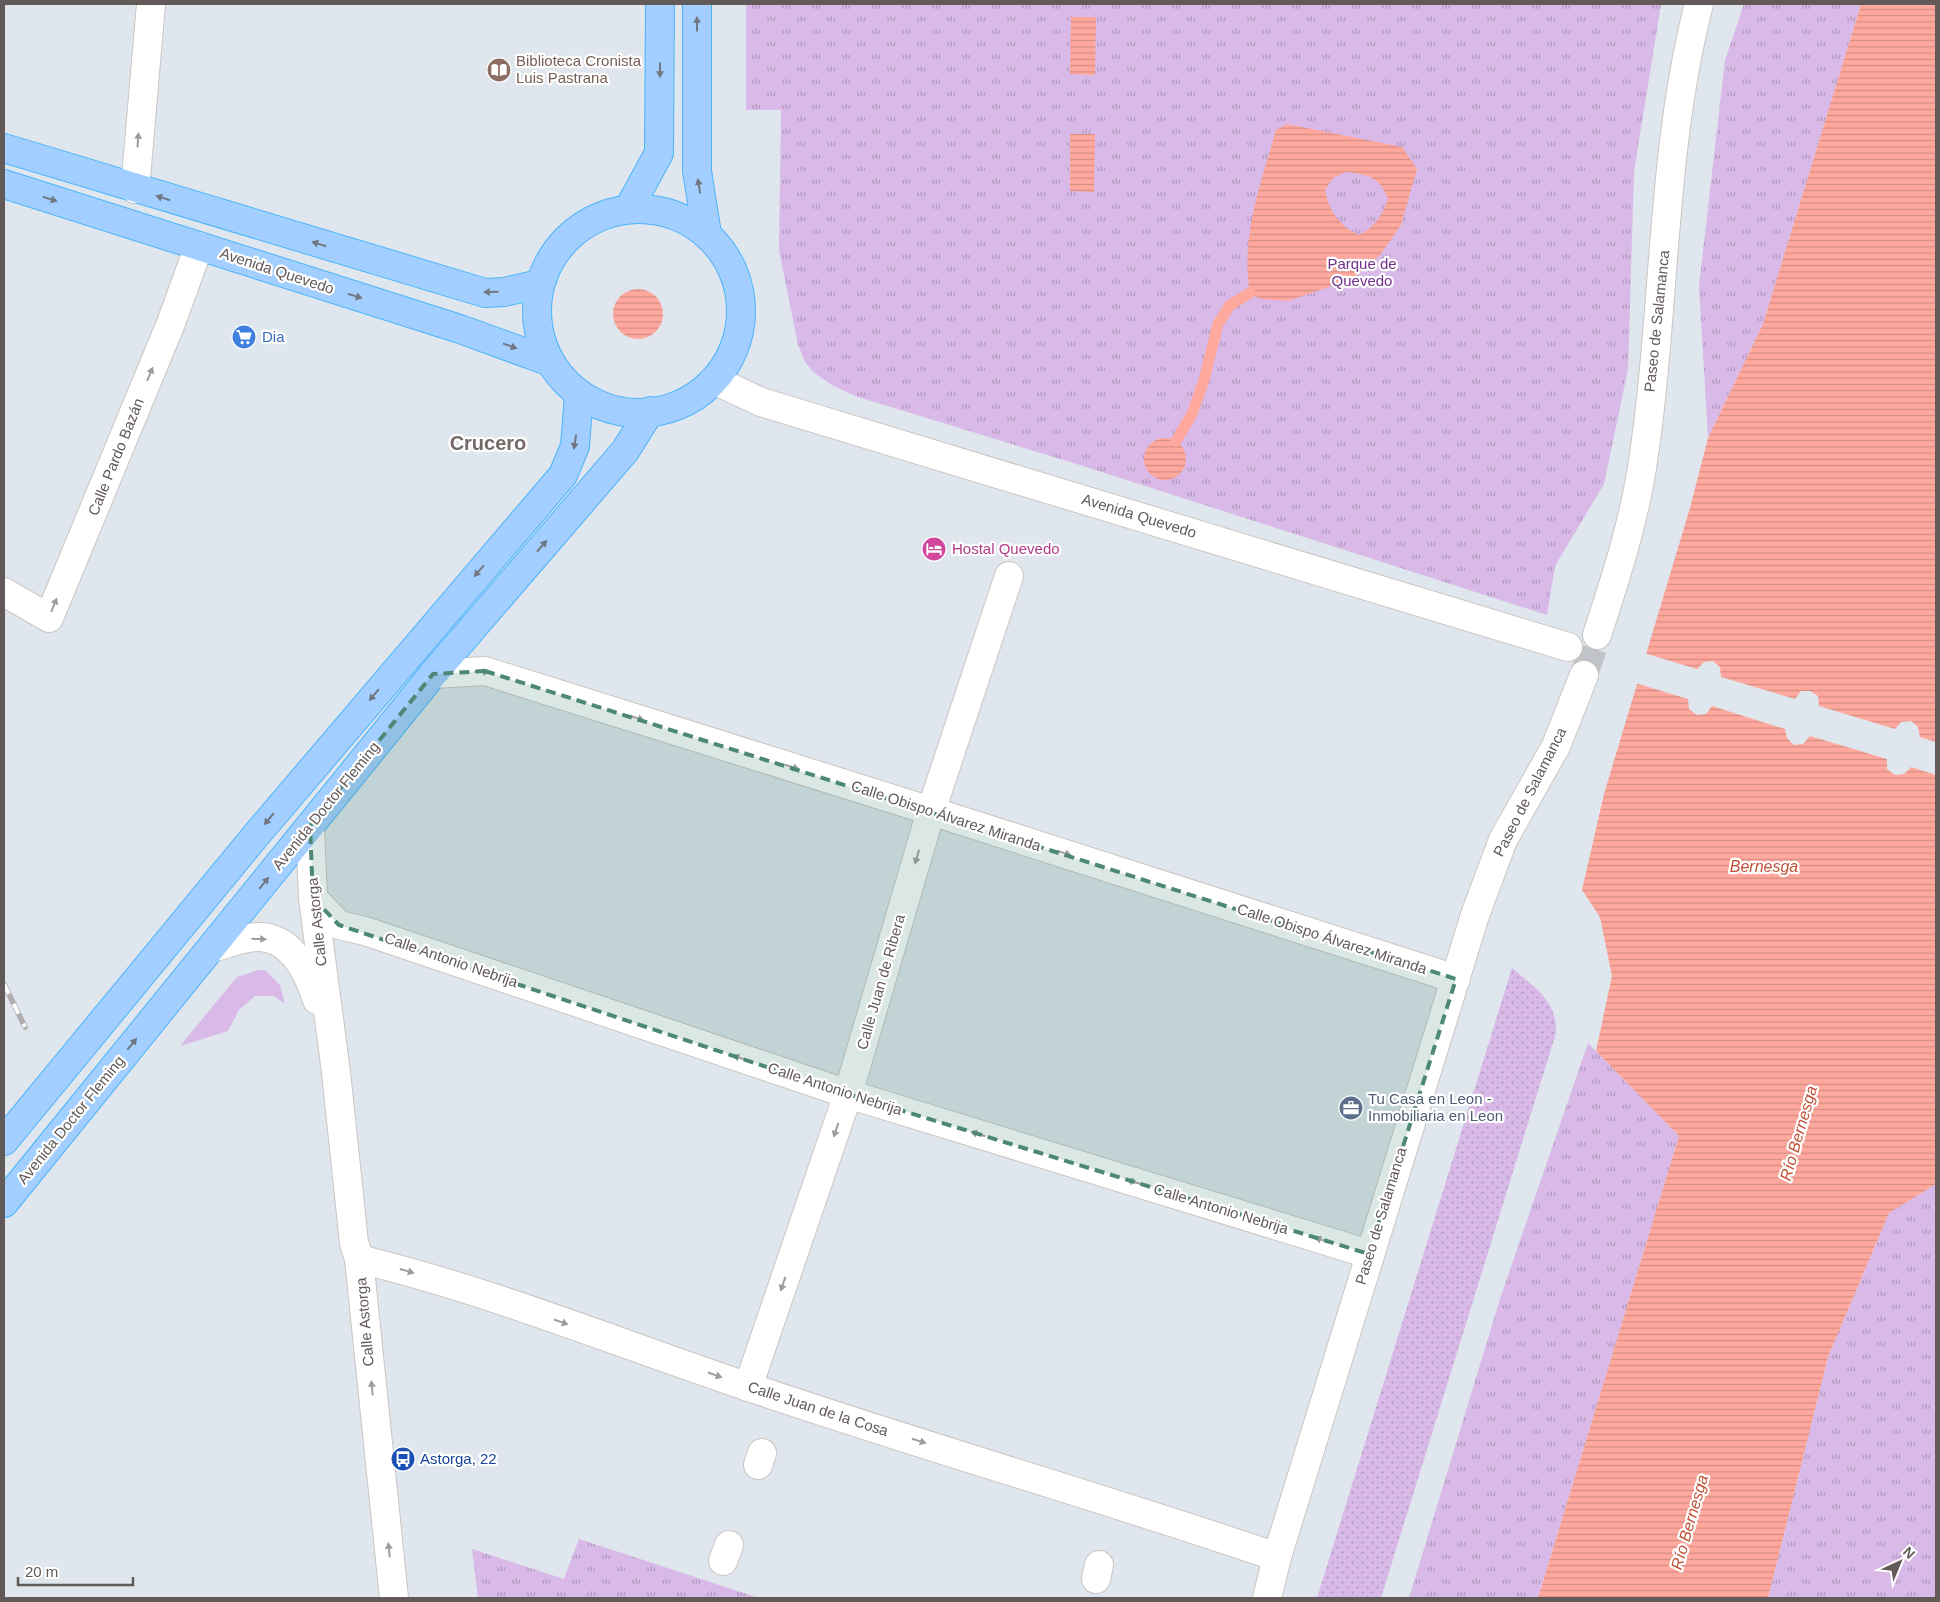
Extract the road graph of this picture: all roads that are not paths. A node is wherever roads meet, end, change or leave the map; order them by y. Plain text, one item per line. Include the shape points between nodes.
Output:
1 (151, 4) edge
2 (660, 4) edge
3 (697, 4) edge
4 (1700, 4) edge
5 (4, 148) edge
6 (4, 184) edge
7 (135, 189) junction
8 (628, 208) junction
9 (707, 234) junction
10 (199, 246) junction
11 (539, 284) junction
12 (548, 361) junction
13 (714, 380) junction
14 (579, 394) junction
15 (650, 411) junction
16 (1009, 576) dead end
17 (4, 592) edge
18 (1597, 635) tunnel mouth
19 (1568, 647) dead end
20 (434, 674) junction
21 (1584, 675) tunnel mouth
22 (931, 811) junction
23 (310, 826) junction
24 (313, 898) junction
25 (212, 948) junction
26 (1456, 980) junction
27 (332, 1047) junction
28 (848, 1094) junction
29 (4, 1141) edge
30 (4, 1203) edge
31 (1369, 1254) junction
32 (359, 1259) junction
33 (748, 1387) junction
34 (1277, 1557) junction
35 (394, 1598) edge
36 (1266, 1598) edge

7 -> 1 street
2 -> 8 main road via 659,153
9 -> 3 main road via 697,171
4 - 18 street, Paseo de Salamanca via 1690,38 1676,129 1642,468 1626,547
5 - 7 main road
6 -> 10 main road, Avenida Quevedo
11 -> 7 main road via 485,293
8 - 9 main road via 678,216
8 - 11 main road via 587,224 570,237 543,270
9 - 13 main road via 731,265 742,306 735,347
10 -> 12 main road, Avenida Quevedo via 460,329
17 -> 10 street, Calle Pardo Bazán via 49,618 171,323
11 - 12 main road via 534,305 535,321
12 - 14 main road via 561,379
13 - 15 main road via 684,402
13 - 19 street, Avenida Quevedo via 761,402
14 - 15 main road via 615,409
14 -> 29 main road via 575,446 562,475 257,834
20 -> 15 main road, Avenida Doctor Fleming via 625,451
16 - 22 street, Calle Juan de Ribera
20 -> 22 street, Calle Obispo Álvarez Miranda via 485,671
20 - 23 main road, Avenida Doctor Fleming
21 - 26 street, Paseo de Salamanca via 1556,746 1503,840 1475,915
22 -> 26 street, Calle Obispo Álvarez Miranda
22 -> 28 street, Calle Juan de Ribera
23 - 24 street, Calle Astorga
25 -> 23 main road, Avenida Doctor Fleming
24 - 27 street, Calle Astorga
28 -> 24 street, Calle Antonio Nebrija via 339,925
25 -> 27 street, Calle Astorga via 262,937 279,943 297,956 314,989
30 -> 25 main road, Avenida Doctor Fleming
26 - 31 street, Paseo de Salamanca
27 - 32 street, Calle Astorga via 354,1242
31 -> 28 street, Calle Antonio Nebrija
28 -> 33 street, Calle Juan de Ribera
31 - 34 street, Paseo de Salamanca
32 -> 33 street, Calle Juan de la Cosa via 519,1307
35 -> 32 street, Calle Astorga
33 -> 34 street, Calle Juan de la Cosa
34 - 36 street, Paseo de Salamanca

